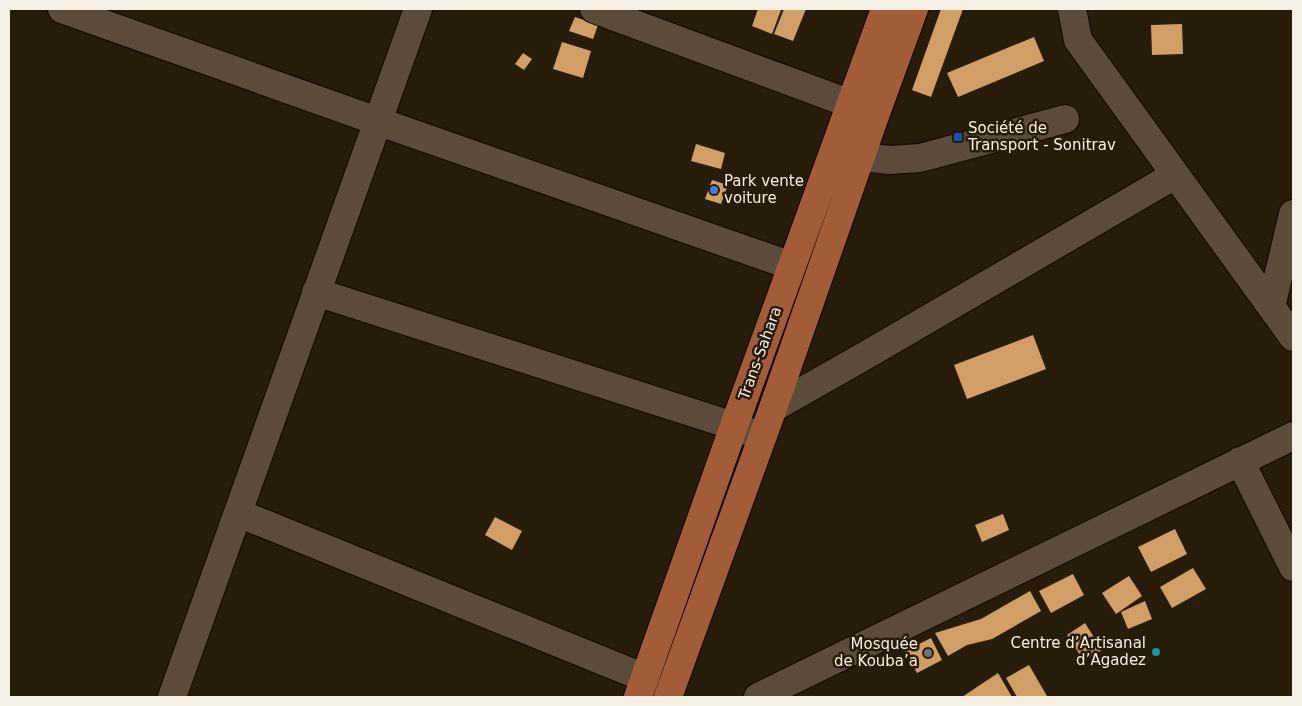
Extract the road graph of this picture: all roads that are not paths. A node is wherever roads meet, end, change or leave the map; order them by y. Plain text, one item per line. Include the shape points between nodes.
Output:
1 (62, 9) edge
2 (418, 9) edge
3 (594, 9) edge
4 (885, 9) edge
5 (914, 9) edge
6 (1072, 9) edge
7 (851, 104) junction
8 (1065, 119) dead end
9 (377, 121) junction
10 (833, 150) junction
11 (860, 157) junction
12 (1175, 175) junction
13 (1293, 214) edge
14 (792, 266) junction
15 (316, 292) junction
16 (1271, 307) junction
17 (1293, 337) edge
18 (773, 408) junction
19 (734, 426) junction
20 (1293, 436) edge
21 (762, 437) junction
22 (1240, 461) junction
23 (238, 513) junction
24 (1293, 567) edge
25 (642, 688) edge
26 (172, 697) edge
27 (668, 697) edge
28 (758, 697) edge

1 - 9 street
2 - 9 street
3 - 7 street
4 - 7 main road, Trans-Sahara
5 - 11 main road, Trans-Sahara
6 - 12 street via 1078,40
7 - 10 main road, Trans-Sahara
8 - 11 street via 920,158
9 - 14 street
9 - 15 street
10 - 11 street
10 - 14 main road, Trans-Sahara
11 - 18 main road, Trans-Sahara
12 - 16 street
12 - 18 street
13 - 16 street
14 - 19 main road, Trans-Sahara
15 - 19 street
15 - 23 street
16 - 17 street
18 - 21 main road, Trans-Sahara
19 - 21 street
19 - 25 main road, Trans-Sahara
20 - 22 street
21 - 27 main road, Trans-Sahara
22 - 24 street
22 - 28 street
23 - 25 street
23 - 26 street

